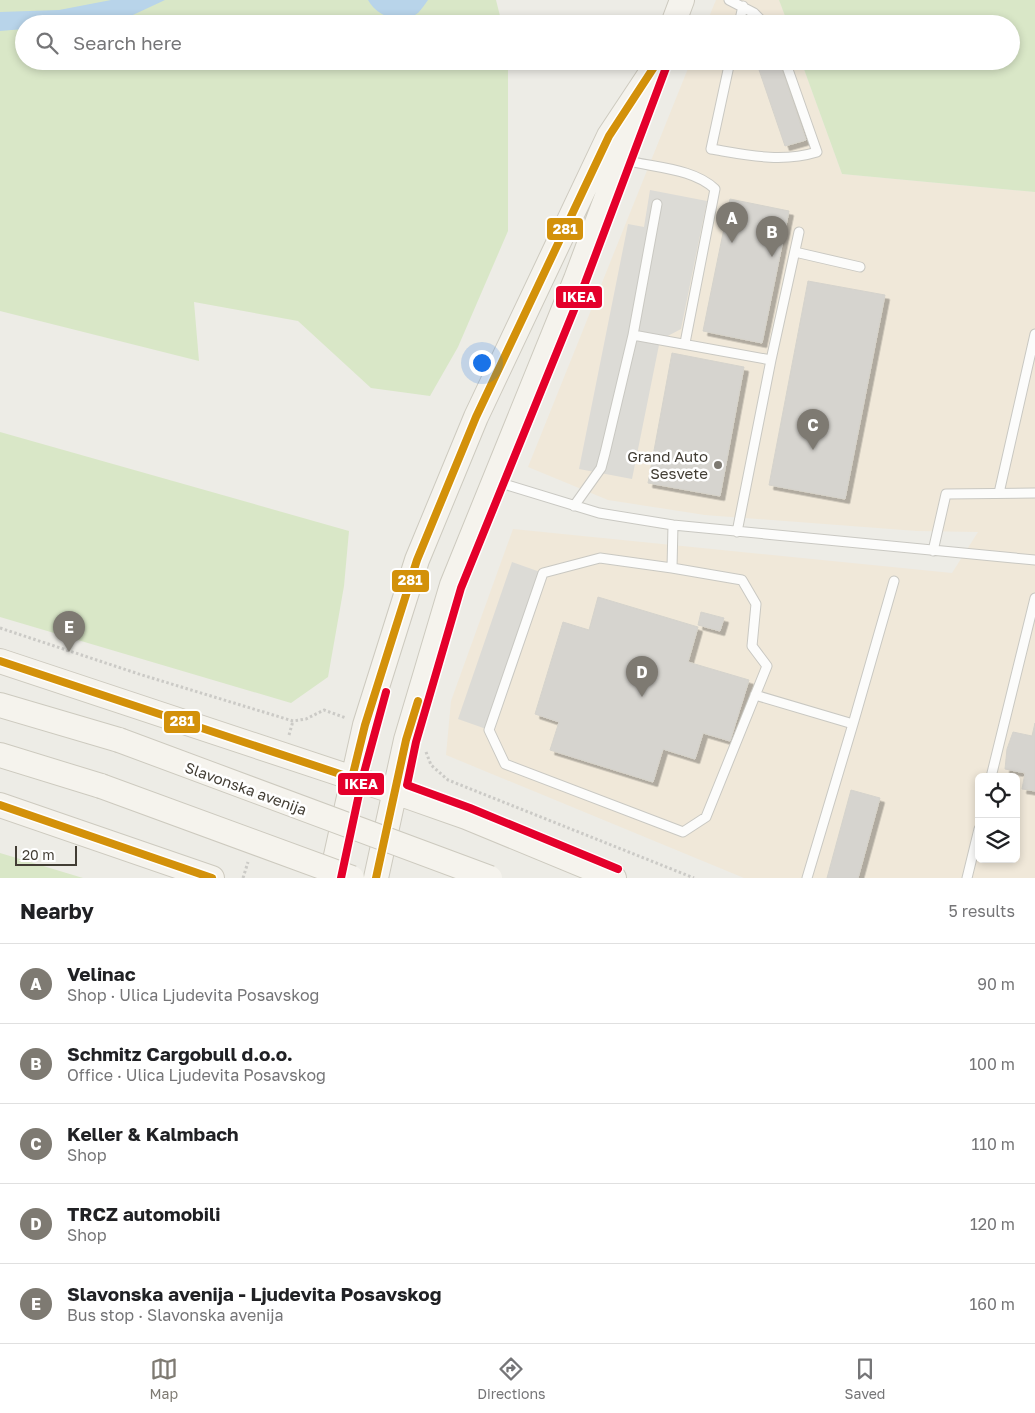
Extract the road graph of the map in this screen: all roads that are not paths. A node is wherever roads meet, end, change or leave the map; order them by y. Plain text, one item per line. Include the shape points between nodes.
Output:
1 (682, 0) edge
2 (729, 0) edge
3 (743, 6) junction
4 (676, 15) edge
5 (741, 15) edge
6 (754, 15) edge
7 (652, 70) edge
8 (655, 70) edge
9 (728, 70) edge
10 (788, 70) edge
11 (621, 159) junction
12 (657, 204) dead end
13 (799, 232) dead end
14 (795, 252) junction
15 (860, 267) dead end
16 (1035, 334) edge
17 (633, 336) junction
18 (685, 343) junction
19 (770, 360) junction
20 (494, 480) junction
21 (999, 493) junction
22 (1035, 493) edge
23 (574, 506) junction
24 (673, 525) junction
25 (737, 532) junction
26 (933, 551) junction
27 (1035, 560) edge
28 (672, 568) junction
29 (894, 581) dead end
30 (1035, 598) edge
31 (0, 661) edge
32 (755, 695) junction
33 (0, 705) edge
34 (853, 724) junction
35 (0, 755) edge
36 (992, 773) edge
37 (352, 778) junction
38 (395, 792) junction
39 (0, 805) edge
40 (975, 845) edge
41 (212, 878) edge
42 (331, 878) edge
43 (352, 878) edge
44 (376, 878) edge
45 (490, 878) edge
46 (614, 878) edge
47 (807, 878) edge
48 (967, 878) edge

1 - 4 main road
2 - 3 lane
3 - 5 lane
3 - 6 lane
7 - 37 main road via 609,136 476,417 417,560 365,725
8 - 11 main road
9 - 10 lane via 711,149 774,159 799,158 817,152
11 - 18 lane via 693,175 706,180 715,189
11 - 20 main road
12 - 17 lane
13 - 14 lane
14 - 15 lane
14 - 19 lane
16 - 21 lane
17 - 18 lane
17 - 23 lane via 601,468
18 - 19 lane
19 - 25 lane
20 - 23 lane
20 - 38 main road via 452,586 406,740
21 - 22 lane
21 - 26 lane via 946,494
23 - 24 lane
24 - 25 lane
24 - 28 lane
25 - 26 lane
26 - 27 lane
28 - 32 lane via 742,580 756,604 752,646 767,666
28 - 32 lane via 600,558 543,572 489,730 505,764 683,832 706,817
29 - 34 lane
30 - 36 lane
31 - 37 main road
32 - 34 lane
33 - 45 main road, Slavonska avenija, bridge via 118,740
34 - 47 lane
35 - 43 main road, bridge via 101,786
37 - 38 main road
37 - 42 main road
38 - 44 main road
38 - 46 main road via 466,817
39 - 41 main road
40 - 48 lane

